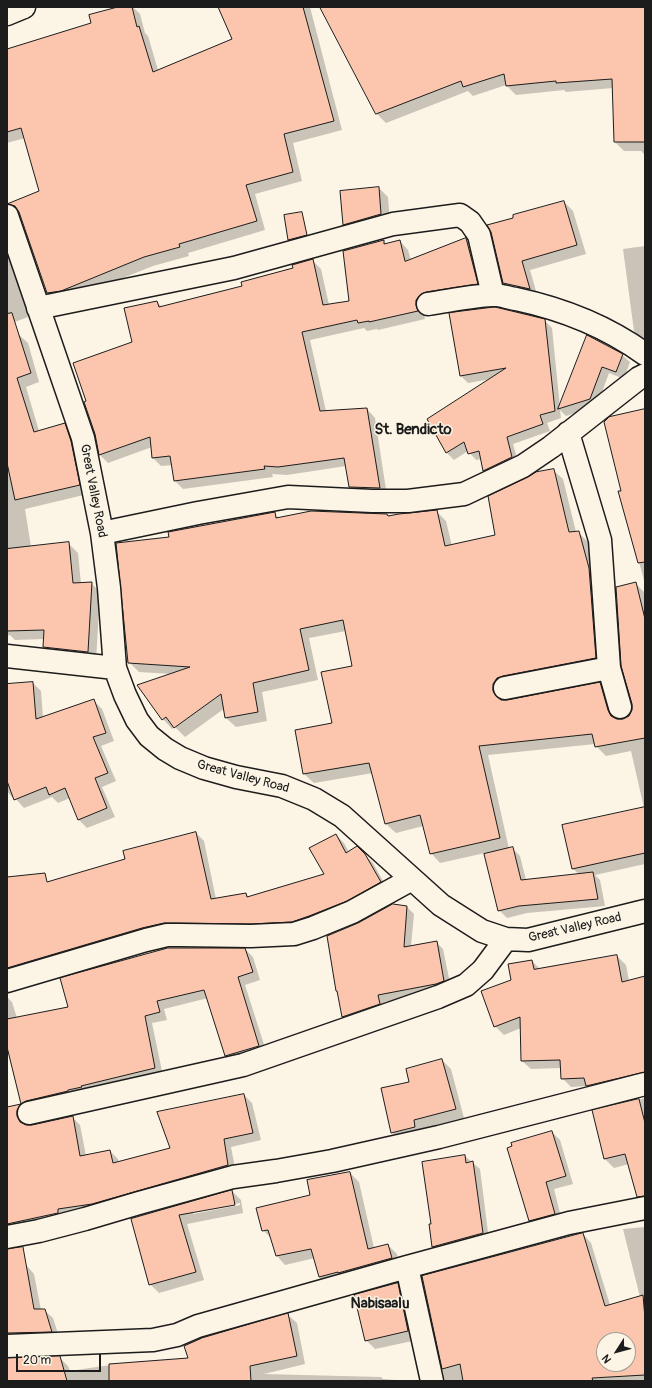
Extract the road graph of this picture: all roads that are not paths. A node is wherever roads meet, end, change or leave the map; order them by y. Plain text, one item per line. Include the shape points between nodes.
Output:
1 (7, 216) edge
2 (493, 295) junction
3 (428, 304) dead end
4 (38, 308) junction
5 (645, 354) edge
6 (645, 375) edge
7 (568, 433) junction
8 (102, 533) junction
9 (7, 656) edge
10 (115, 668) junction
11 (609, 668) junction
12 (505, 688) dead end
13 (620, 707) dead end
14 (412, 879) junction
15 (645, 911) edge
16 (506, 940) junction
17 (7, 981) edge
18 (645, 1084) edge
19 (29, 1113) dead end
20 (645, 1208) edge
21 (7, 1237) edge
22 (407, 1267) junction
23 (7, 1346) edge
24 (432, 1381) edge

1 - 4 street, Great Valley Road
2 - 3 street
2 - 4 street via 479,235 470,222 460,215 393,224 234,268
2 - 5 street via 533,303 570,315 605,329
4 - 8 street, Great Valley Road via 83,438
6 - 7 street
7 - 8 street via 523,466 464,494 408,501 288,497
7 - 11 street via 600,540
8 - 10 street, Great Valley Road
9 - 10 street
10 - 14 street, Great Valley Road via 137,720 165,749 204,768 282,786 314,799 342,816
11 - 12 street
11 - 13 street
14 - 16 street, Great Valley Road via 446,908 482,931
14 - 17 street via 352,912 294,934 167,935
15 - 16 street, Great Valley Road via 528,940
16 - 19 street via 483,970 466,985 438,997 243,1065
18 - 21 street via 440,1138 332,1161 233,1177 85,1219
20 - 22 street via 569,1223
22 - 23 street via 153,1340
22 - 24 street

